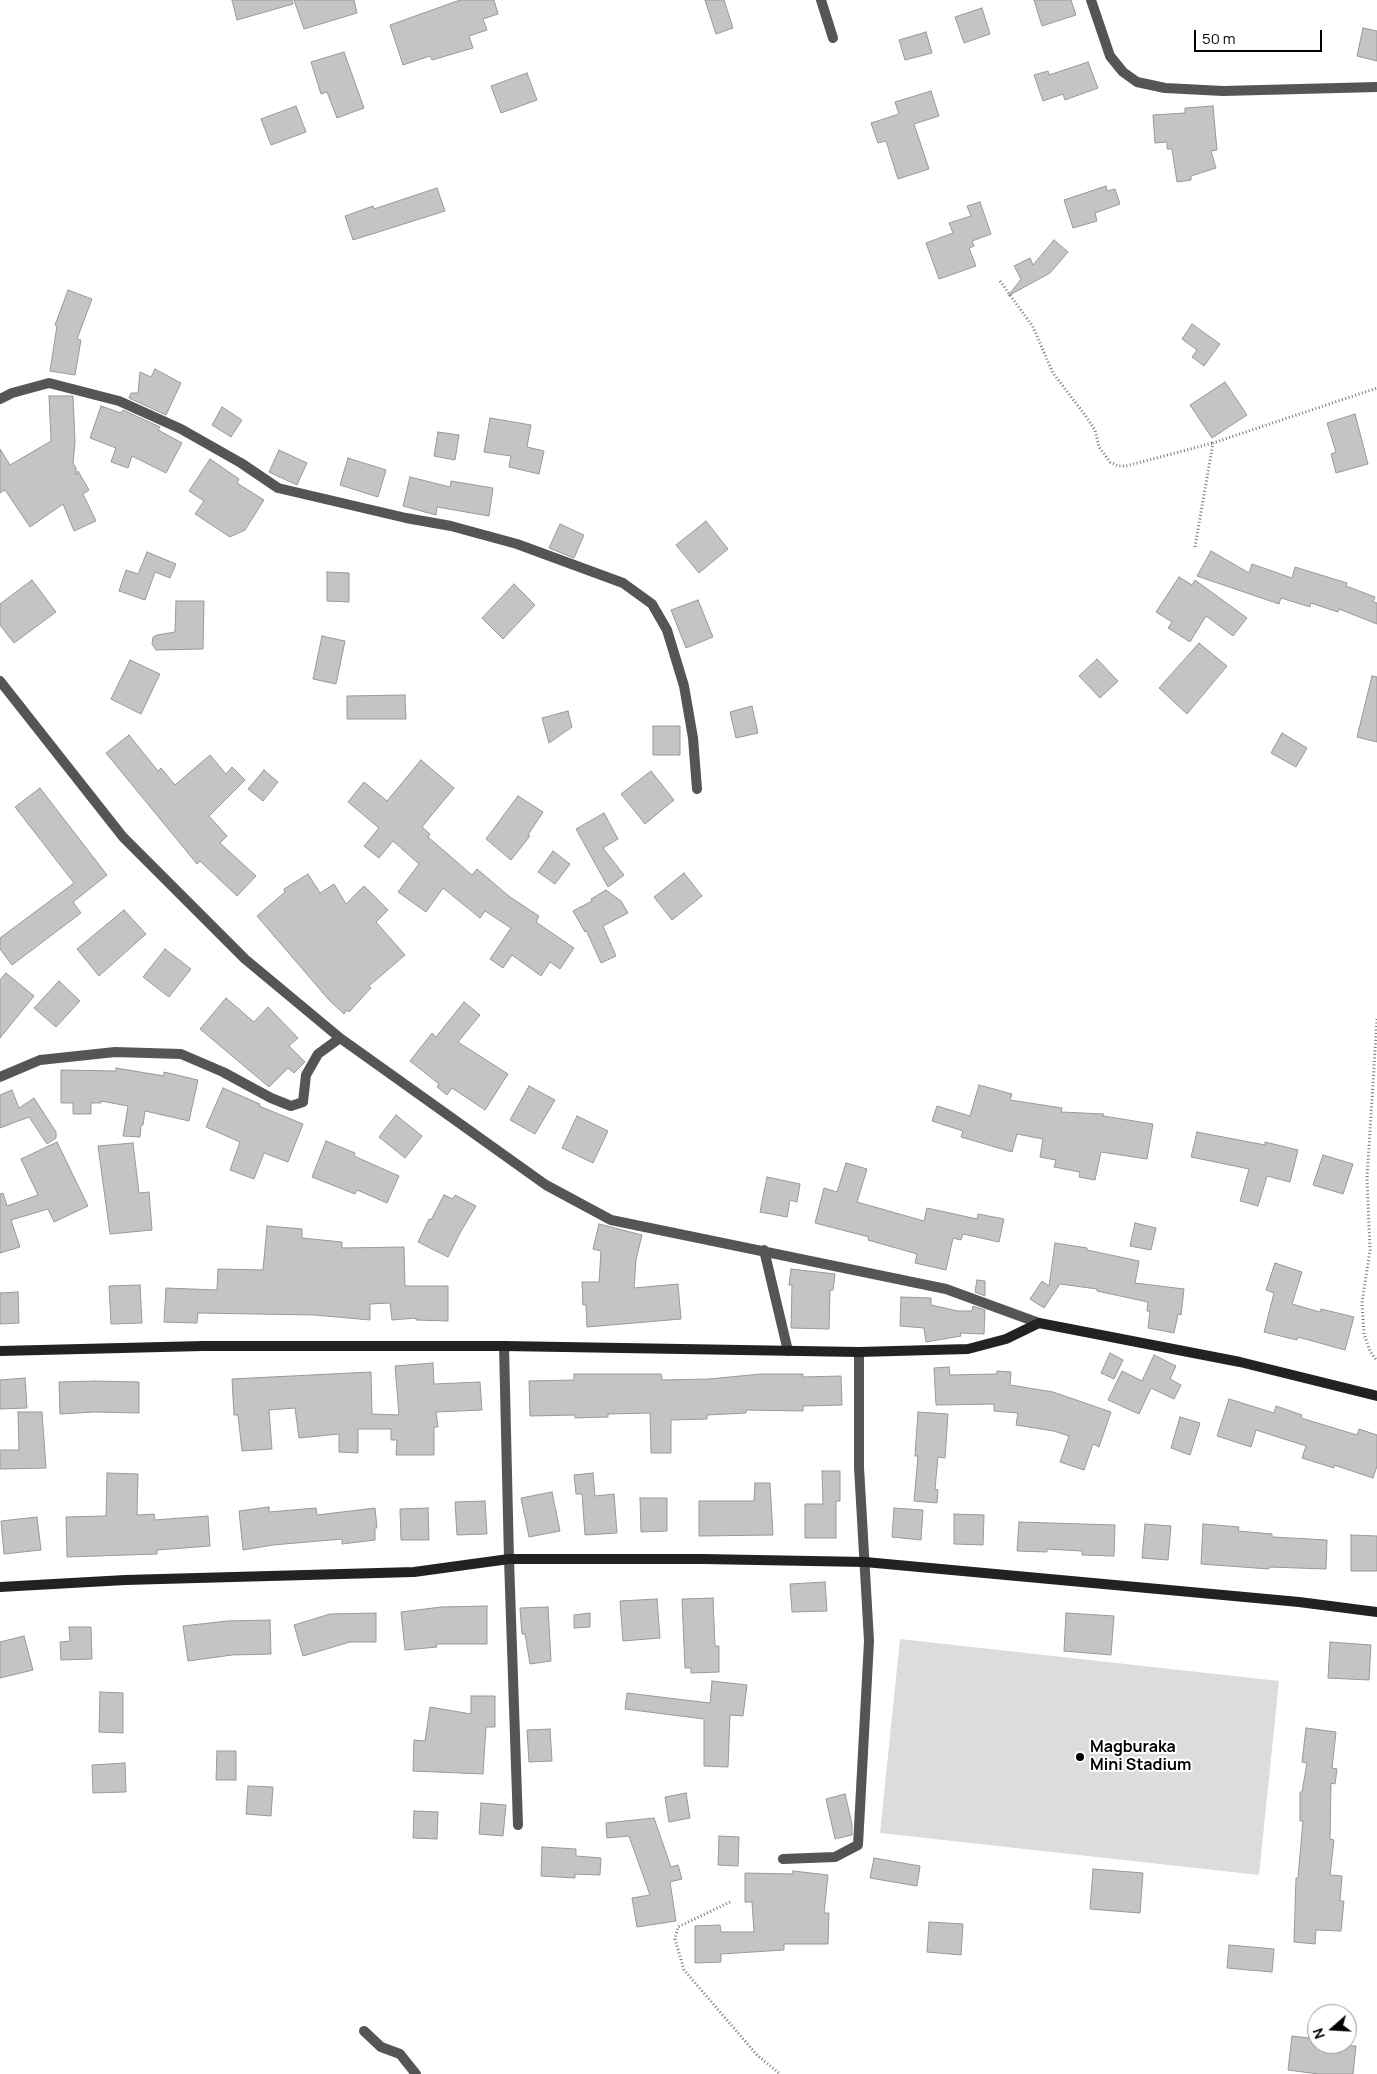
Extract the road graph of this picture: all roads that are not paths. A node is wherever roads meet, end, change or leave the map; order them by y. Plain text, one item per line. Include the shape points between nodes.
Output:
1 (821, 0) edge
2 (1091, 0) edge
3 (833, 38) dead end
4 (1377, 87) edge
5 (0, 399) edge
6 (0, 682) edge
7 (697, 789) dead end
8 (340, 1038) junction
9 (0, 1077) edge
10 (764, 1250) junction
11 (1039, 1323) junction
12 (504, 1346) junction
13 (0, 1350) edge
14 (788, 1351) junction
15 (858, 1352) junction
16 (1377, 1396) edge
17 (508, 1559) junction
18 (865, 1562) junction
19 (0, 1587) edge
20 (1377, 1612) edge
21 (518, 1826) dead end
22 (783, 1859) dead end
23 (364, 2031) dead end
24 (416, 2074) edge

1 - 3 street
2 - 4 street via 1110,56 1122,72 1137,82 1165,88 1223,91
5 - 7 street via 12,392 49,383 119,401 182,429 278,488 517,544 624,583 652,604 667,630 684,686 694,738
6 - 8 street via 123,837 245,959
8 - 9 street via 318,1054 306,1075 303,1102 291,1106 181,1054 115,1052 40,1060
8 - 10 street via 546,1185 611,1220
10 - 11 street via 946,1289
10 - 14 street
11 - 15 street via 1006,1339 968,1349
11 - 16 street via 1240,1362
12 - 13 street
12 - 14 street
12 - 17 street
14 - 15 street
15 - 18 street via 859,1467
17 - 18 street
17 - 19 street via 414,1572
17 - 21 street
18 - 20 street
18 - 22 street via 868,1641 858,1845 835,1857
23 - 24 street via 381,2047 400,2054

